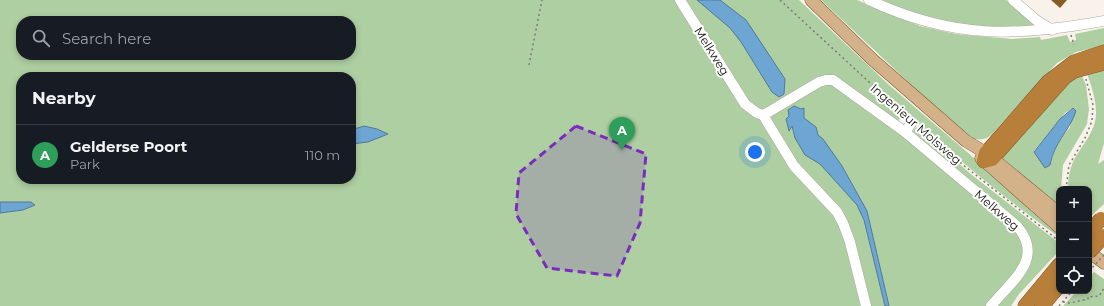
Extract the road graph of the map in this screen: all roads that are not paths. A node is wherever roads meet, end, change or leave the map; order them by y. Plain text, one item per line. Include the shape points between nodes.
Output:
1 (680, 0) edge
2 (811, 0) edge
3 (869, 0) edge
4 (1012, 0) edge
5 (1104, 21) edge
6 (1052, 30) junction
7 (1104, 52) edge
8 (1104, 63) edge
9 (763, 115) junction
10 (912, 122) road end
11 (905, 132) junction
12 (987, 158) junction
13 (1056, 211) edge
14 (1102, 217) edge
15 (1056, 224) edge
16 (1092, 229) edge
17 (1104, 236) edge
18 (1092, 239) edge
19 (1092, 249) edge
20 (1104, 249) edge
21 (1092, 254) edge
22 (1104, 263) edge
23 (1056, 269) edge
24 (1056, 290) edge
25 (866, 306) edge
26 (991, 306) edge
27 (1025, 306) edge
28 (1042, 306) edge

1 - 9 street, Melkweg via 745,104
2 - 12 main road, Ingenieur Molsweg via 874,60
3 - 6 street via 897,13 956,29 1014,33
4 - 6 street
5 - 6 street
7 - 12 highway via 1074,62 1048,82
8 - 12 highway via 1074,71 1065,77
9 - 11 street, Melkweg via 818,82 833,80
9 - 25 street, Melkweg via 794,166 837,212 843,223
10 - 11 street
11 - 26 street, Melkweg via 1011,220 1026,239 1029,249 1028,260
12 - 13 main road, Ingenieur Molsweg
12 - 15 main road, Ingenieur Molsweg
14 - 16 highway, bridge
17 - 19 highway, bridge
18 - 20 main road
21 - 22 main road
23 - 27 highway
24 - 28 highway

